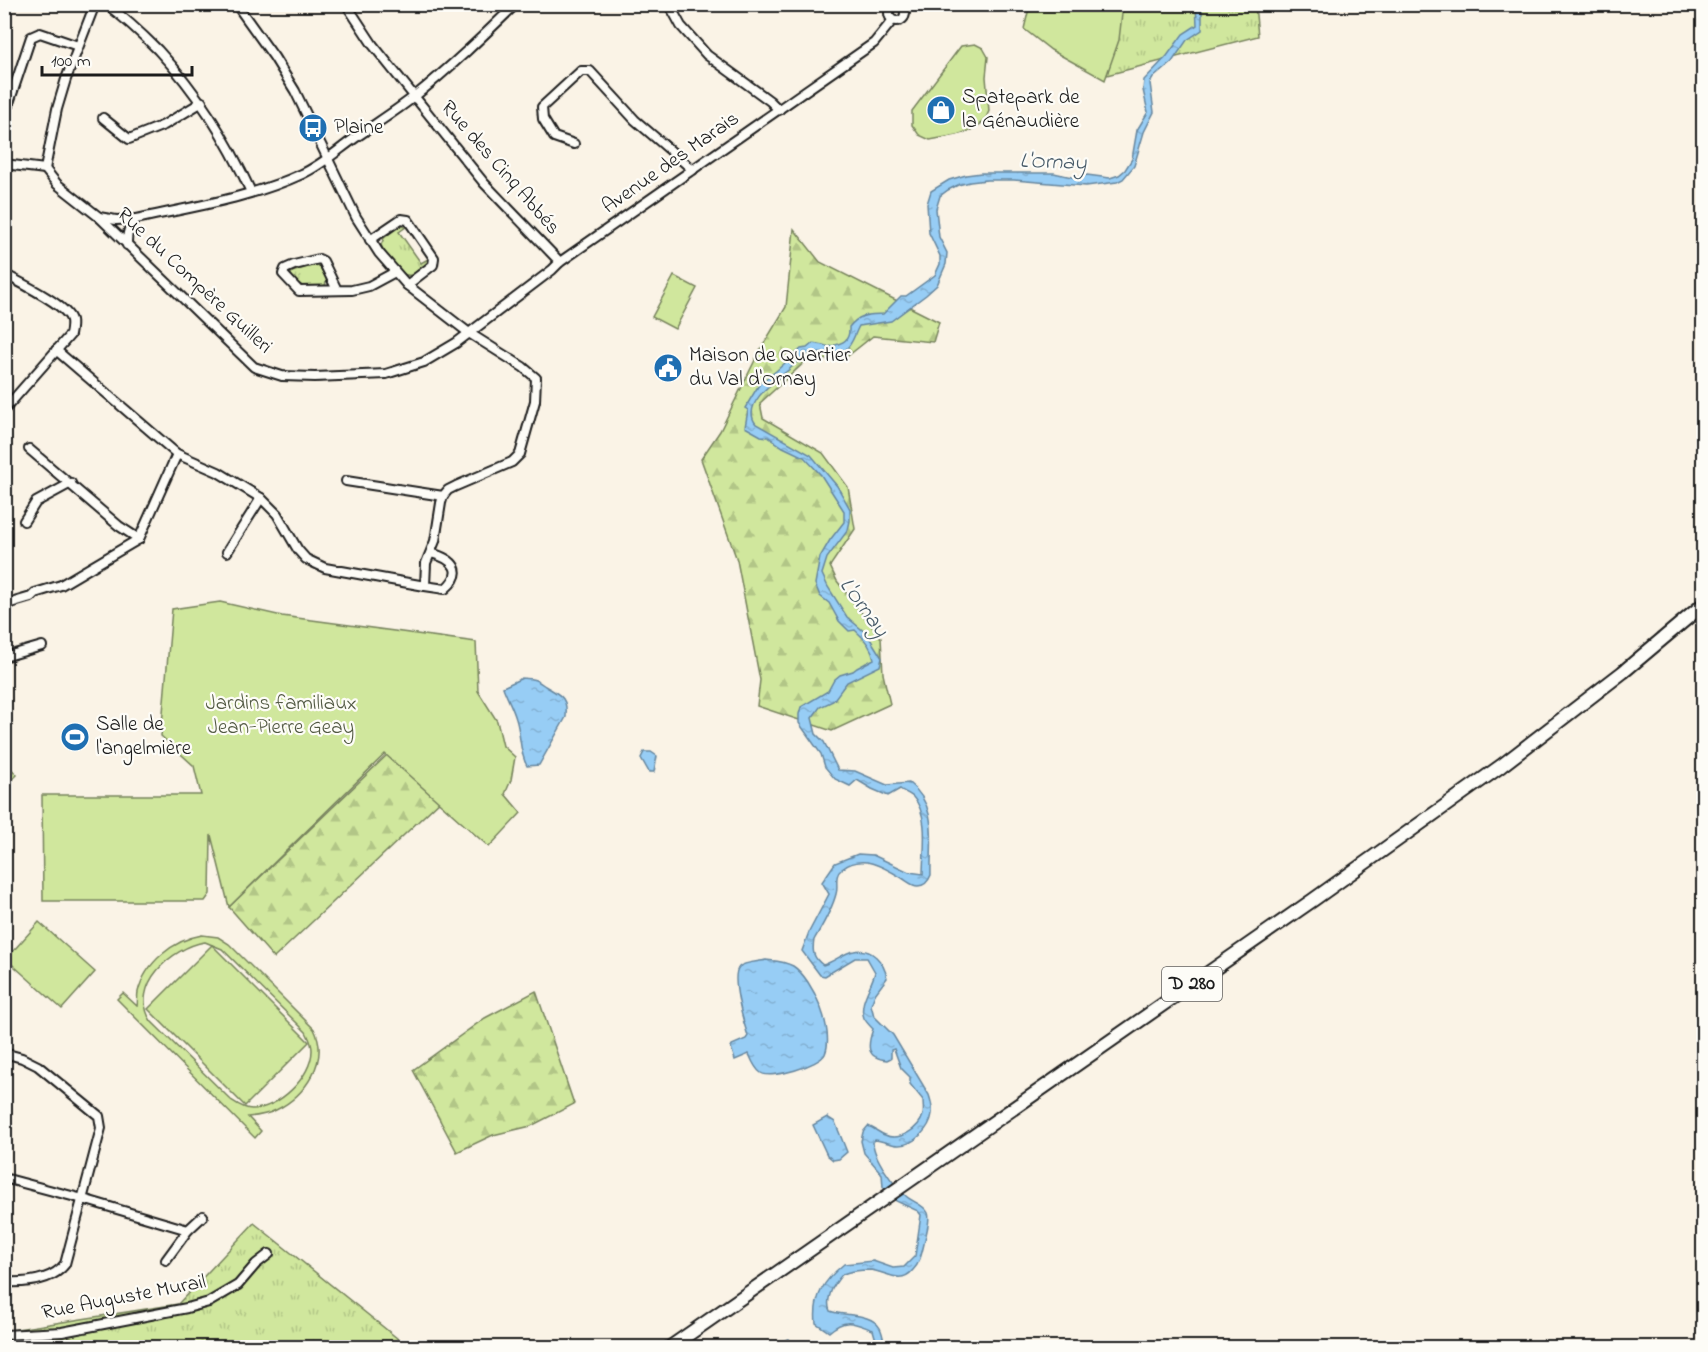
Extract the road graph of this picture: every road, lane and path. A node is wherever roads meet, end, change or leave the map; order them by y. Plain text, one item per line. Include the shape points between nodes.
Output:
1 (95, 4) edge
2 (106, 4) edge
3 (236, 4) edge
4 (346, 4) edge
5 (516, 4) edge
6 (669, 4) edge
7 (884, 4) edge
8 (912, 4) edge
9 (897, 5) edge
10 (905, 14) junction
11 (890, 17) junction
12 (78, 46) junction
13 (414, 97) junction
14 (202, 102) junction
15 (779, 110) junction
16 (4, 118) edge
17 (103, 118) dead end
18 (574, 144) dead end
19 (328, 158) junction
20 (4, 164) edge
21 (45, 169) junction
22 (693, 170) junction
23 (250, 192) junction
24 (99, 217) junction
25 (136, 219) junction
26 (370, 240) junction
27 (127, 245) junction
28 (560, 262) junction
29 (394, 272) junction
30 (4, 274) edge
31 (407, 285) junction
32 (338, 290) junction
33 (469, 333) junction
34 (56, 351) junction
35 (4, 410) edge
36 (29, 449) dead end
37 (177, 454) junction
38 (346, 481) dead end
39 (70, 483) junction
40 (443, 496) junction
41 (261, 498) junction
42 (24, 521) dead end
43 (139, 538) junction
44 (227, 552) dead end
45 (431, 553) junction
46 (424, 586) junction
47 (1704, 604) edge
48 (4, 605) edge
49 (42, 646) dead end
50 (4, 657) edge
51 (4, 1053) edge
52 (4, 1178) edge
53 (83, 1199) junction
54 (203, 1216) dead end
55 (188, 1230) junction
56 (269, 1254) dead end
57 (166, 1260) dead end
58 (4, 1282) edge
59 (4, 1335) edge
60 (669, 1347) edge

1 - 12 street
2 - 14 street via 140,32
3 - 19 street via 295,91
4 - 13 street, Rue des Cinq Abbés
5 - 13 street
6 - 15 street via 681,26 707,55
7 - 11 street
8 - 10 street, Avenue des Marais
9 - 10 street, Avenue des Marais
9 - 11 street, Avenue des Marais via 890,8
10 - 11 street, Avenue des Marais via 897,22
11 - 15 street, Avenue des Marais via 874,43
12 - 16 street via 40,33 31,38
12 - 21 street via 57,109
13 - 19 street
13 - 28 street, Rue des Cinq Abbés via 484,183
14 - 17 street via 164,125 129,139
14 - 23 street
15 - 22 street, Avenue des Marais
18 - 22 street via 554,137 543,118 542,107 581,71 590,71 635,120
19 - 23 street via 303,173
19 - 26 street
20 - 21 street
21 - 24 street, Rue du Compère Guilleri via 57,184
22 - 28 street, Avenue des Marais
23 - 25 street
24 - 25 street
24 - 27 street, Rue du Compère Guilleri
25 - 27 street via 129,226
26 - 29 street
26 - 31 street via 401,219 408,220 434,258 433,265
27 - 33 street, Rue du Compère Guilleri via 254,367 282,376 386,374 424,362
28 - 33 street, Avenue des Marais
29 - 31 street
29 - 32 street via 369,286
30 - 34 street via 68,314 72,322 70,334
31 - 33 street
32 - 32 street via 299,291 283,274 294,265 319,259
33 - 40 street via 536,378 535,401 520,454 512,462 456,486
34 - 35 street
34 - 37 street
36 - 39 street
37 - 41 street via 218,472
37 - 43 street
38 - 40 street
39 - 42 street via 36,502
39 - 43 street via 119,526
40 - 45 street
41 - 44 street
41 - 46 street via 277,514 306,559 325,568
43 - 48 street via 62,585
45 - 46 street
45 - 46 street via 449,561 456,574 445,589
47 - 60 main road, D 280 via 1501,766
49 - 50 street
51 - 53 street via 38,1066 99,1116 101,1128
52 - 53 street
53 - 55 street
53 - 58 street via 60,1270 40,1278
54 - 55 street
55 - 57 street
56 - 59 street, Rue Auguste Murail via 238,1285 209,1302 62,1332

